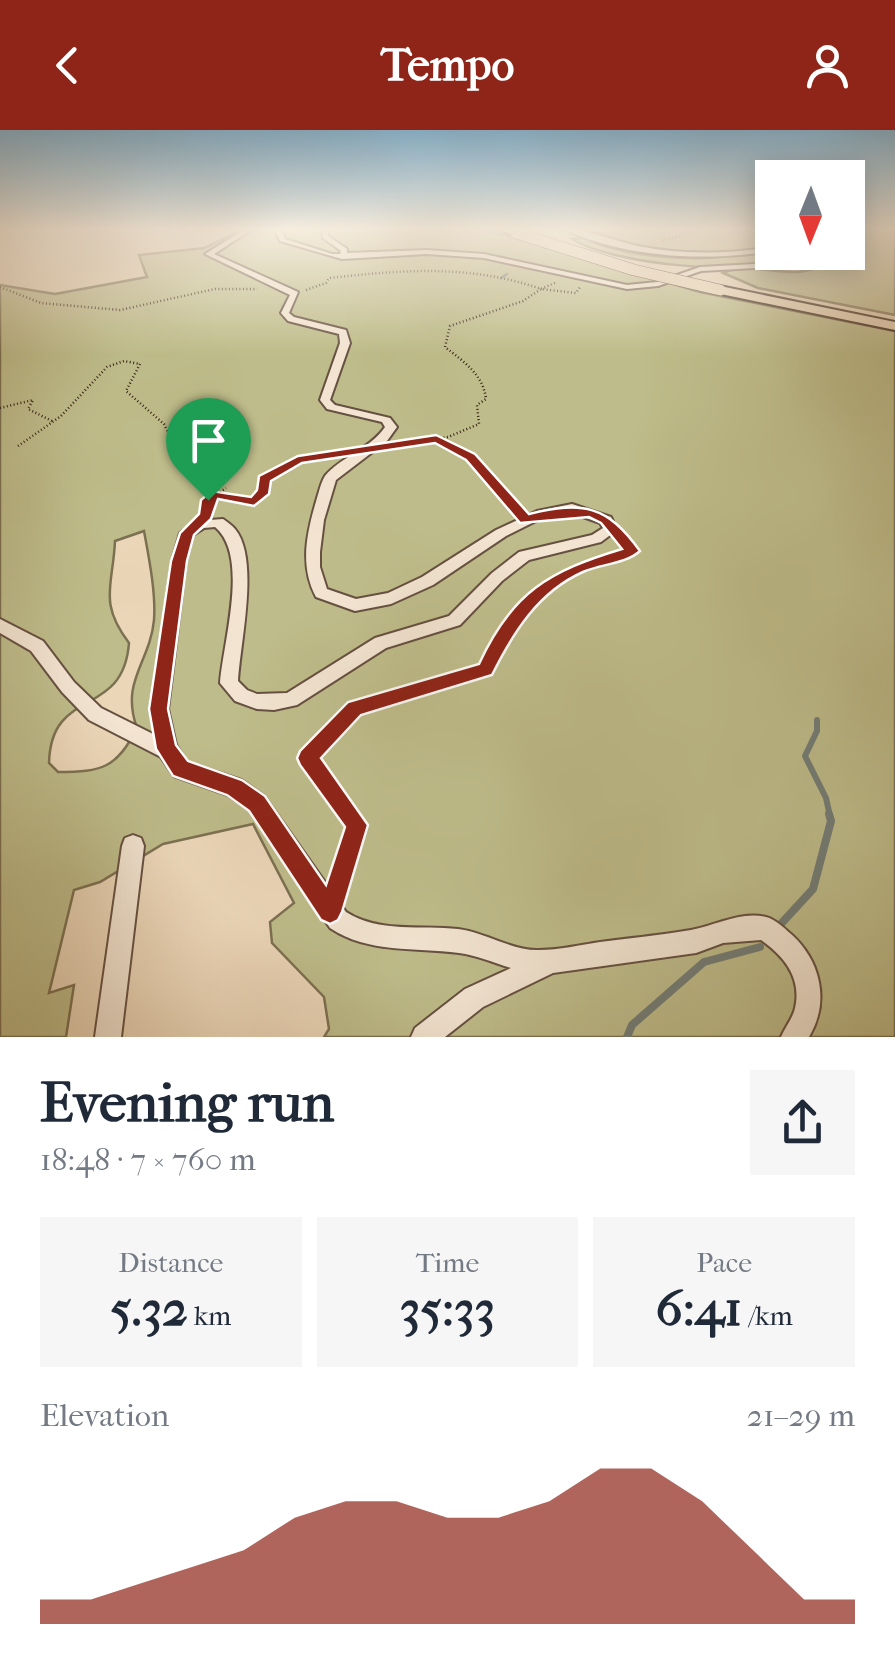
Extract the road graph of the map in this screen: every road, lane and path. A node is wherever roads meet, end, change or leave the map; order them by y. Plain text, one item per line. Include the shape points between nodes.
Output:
1 (244, 270) edge
2 (403, 270) edge
3 (434, 270) edge
4 (549, 270) edge
5 (636, 270) edge
6 (696, 270) edge
7 (572, 276) junction
8 (583, 285) dead end
9 (0, 287) edge
10 (280, 288) junction
11 (541, 289) junction
12 (295, 294) junction
13 (506, 300) dead end
14 (513, 301) junction
15 (895, 323) edge
16 (0, 408) edge
17 (54, 422) junction
18 (436, 439) junction
19 (18, 446) dead end
20 (368, 449) junction
21 (336, 456) dead end
22 (226, 488) dead end
23 (216, 494) junction
24 (208, 500) junction
25 (526, 519) junction
26 (610, 526) junction
27 (194, 527) junction
28 (0, 624) edge
29 (169, 751) junction
30 (133, 846) dead end
31 (330, 912) junction
32 (553, 962) junction
33 (108, 1037) edge
34 (424, 1037) edge
35 (794, 1037) edge

1 - 10 street
2 - 12 path via 329,278
3 - 11 path via 505,276
4 - 7 street
5 - 15 highway, bridge
6 - 7 street via 648,286
7 - 11 path
8 - 11 path via 576,293
9 - 10 path via 41,303 107,309 215,289
10 - 12 street
11 - 14 path
12 - 20 street via 287,316 346,336 326,404 390,424
13 - 14 path
14 - 18 path via 450,326 445,347 476,372 486,398 477,405 479,424
16 - 17 path via 33,400 28,410
17 - 19 path
17 - 24 path via 107,367 140,364 126,391 168,430 185,474 207,490
18 - 20 path
18 - 25 path via 471,457
20 - 25 street via 335,472 326,488 312,574 331,600 372,603 412,590
21 - 23 path via 281,468 264,479 254,502
22 - 23 path
23 - 24 path
24 - 27 path via 206,516
25 - 26 street via 586,512
26 - 27 street via 596,539 524,556 454,621 381,642 276,704 244,698 229,683 240,575 233,535 218,522
26 - 31 path via 633,551 575,569 528,601 486,670 354,708 308,758 357,825
27 - 29 street via 179,561 159,709
28 - 29 street via 37,646 95,714
29 - 31 street via 181,769 234,787 257,803
30 - 33 street
31 - 32 street via 353,930 462,941 516,960
32 - 34 street via 474,998
32 - 35 street via 764,928 786,945 812,990 812,1006

